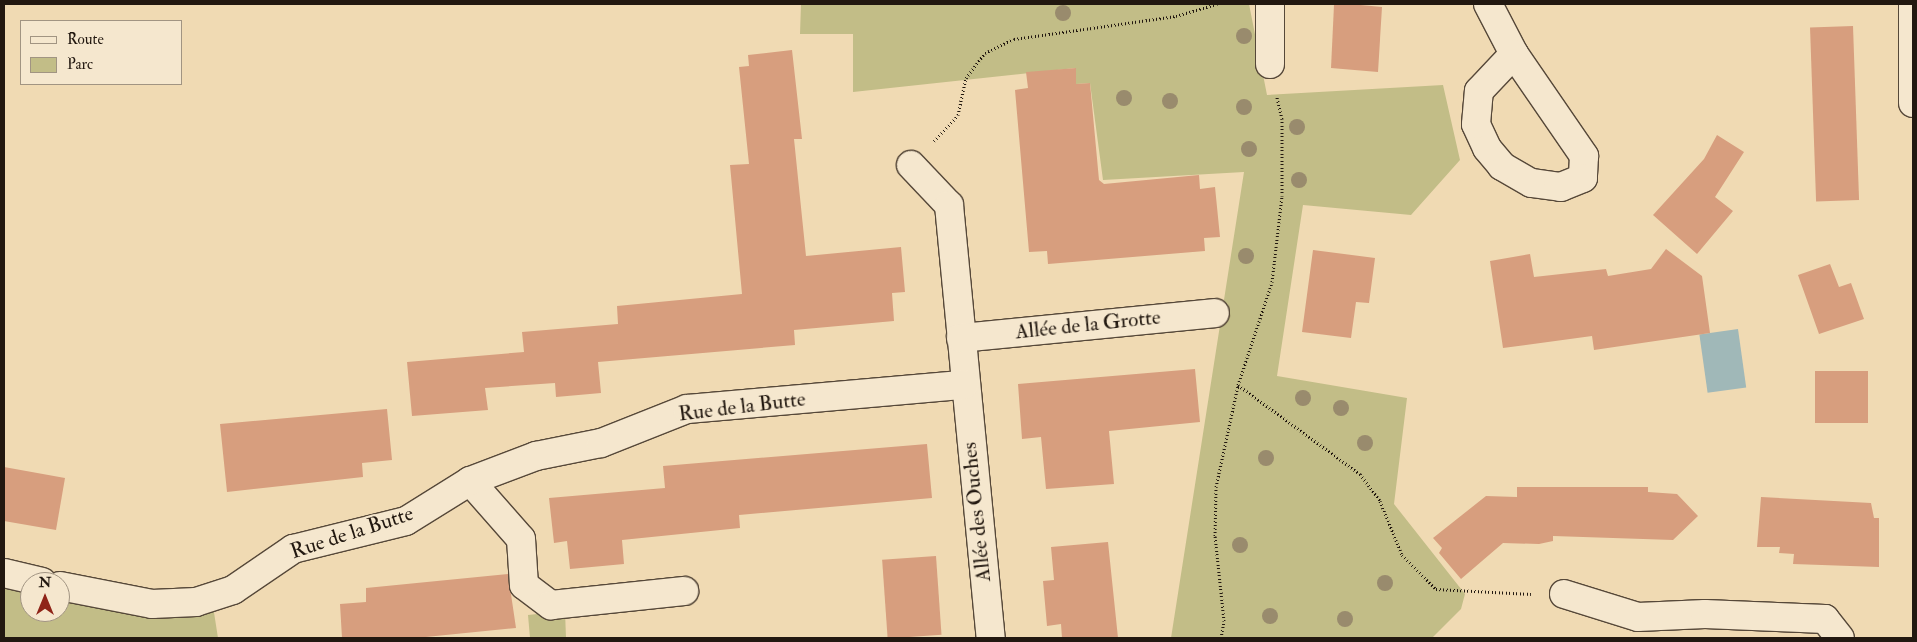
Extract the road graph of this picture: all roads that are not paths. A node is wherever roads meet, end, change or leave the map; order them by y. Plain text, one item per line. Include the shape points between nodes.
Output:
1 (1270, 4) edge
2 (1488, 4) edge
3 (1913, 4) edge
4 (1514, 54) junction
5 (1270, 64) road end
6 (1913, 103) edge
7 (911, 165) road end
8 (1215, 313) dead end
9 (961, 338) junction
10 (964, 385) junction
11 (470, 481) junction
12 (4, 573) edge
13 (20, 577) edge
14 (70, 588) edge
15 (684, 591) dead end
16 (1564, 594) road end
17 (990, 638) edge
18 (1840, 638) edge

1 - 5 street
2 - 4 street
3 - 6 street
4 - 4 street via 1479,91 1476,124 1487,148 1502,166 1531,183 1561,187 1583,178 1584,156
7 - 9 street via 949,205
8 - 9 street, Allée de la Grotte
9 - 10 street
10 - 11 street, Rue de la Butte via 687,409 601,443 536,456
10 - 17 street, Allée des Ouches
11 - 14 street, Rue de la Butte via 406,520 293,549 233,590 196,602 152,604
11 - 15 street via 521,540 524,585 551,605
12 - 13 street
16 - 18 street via 1638,617 1705,614 1825,619

